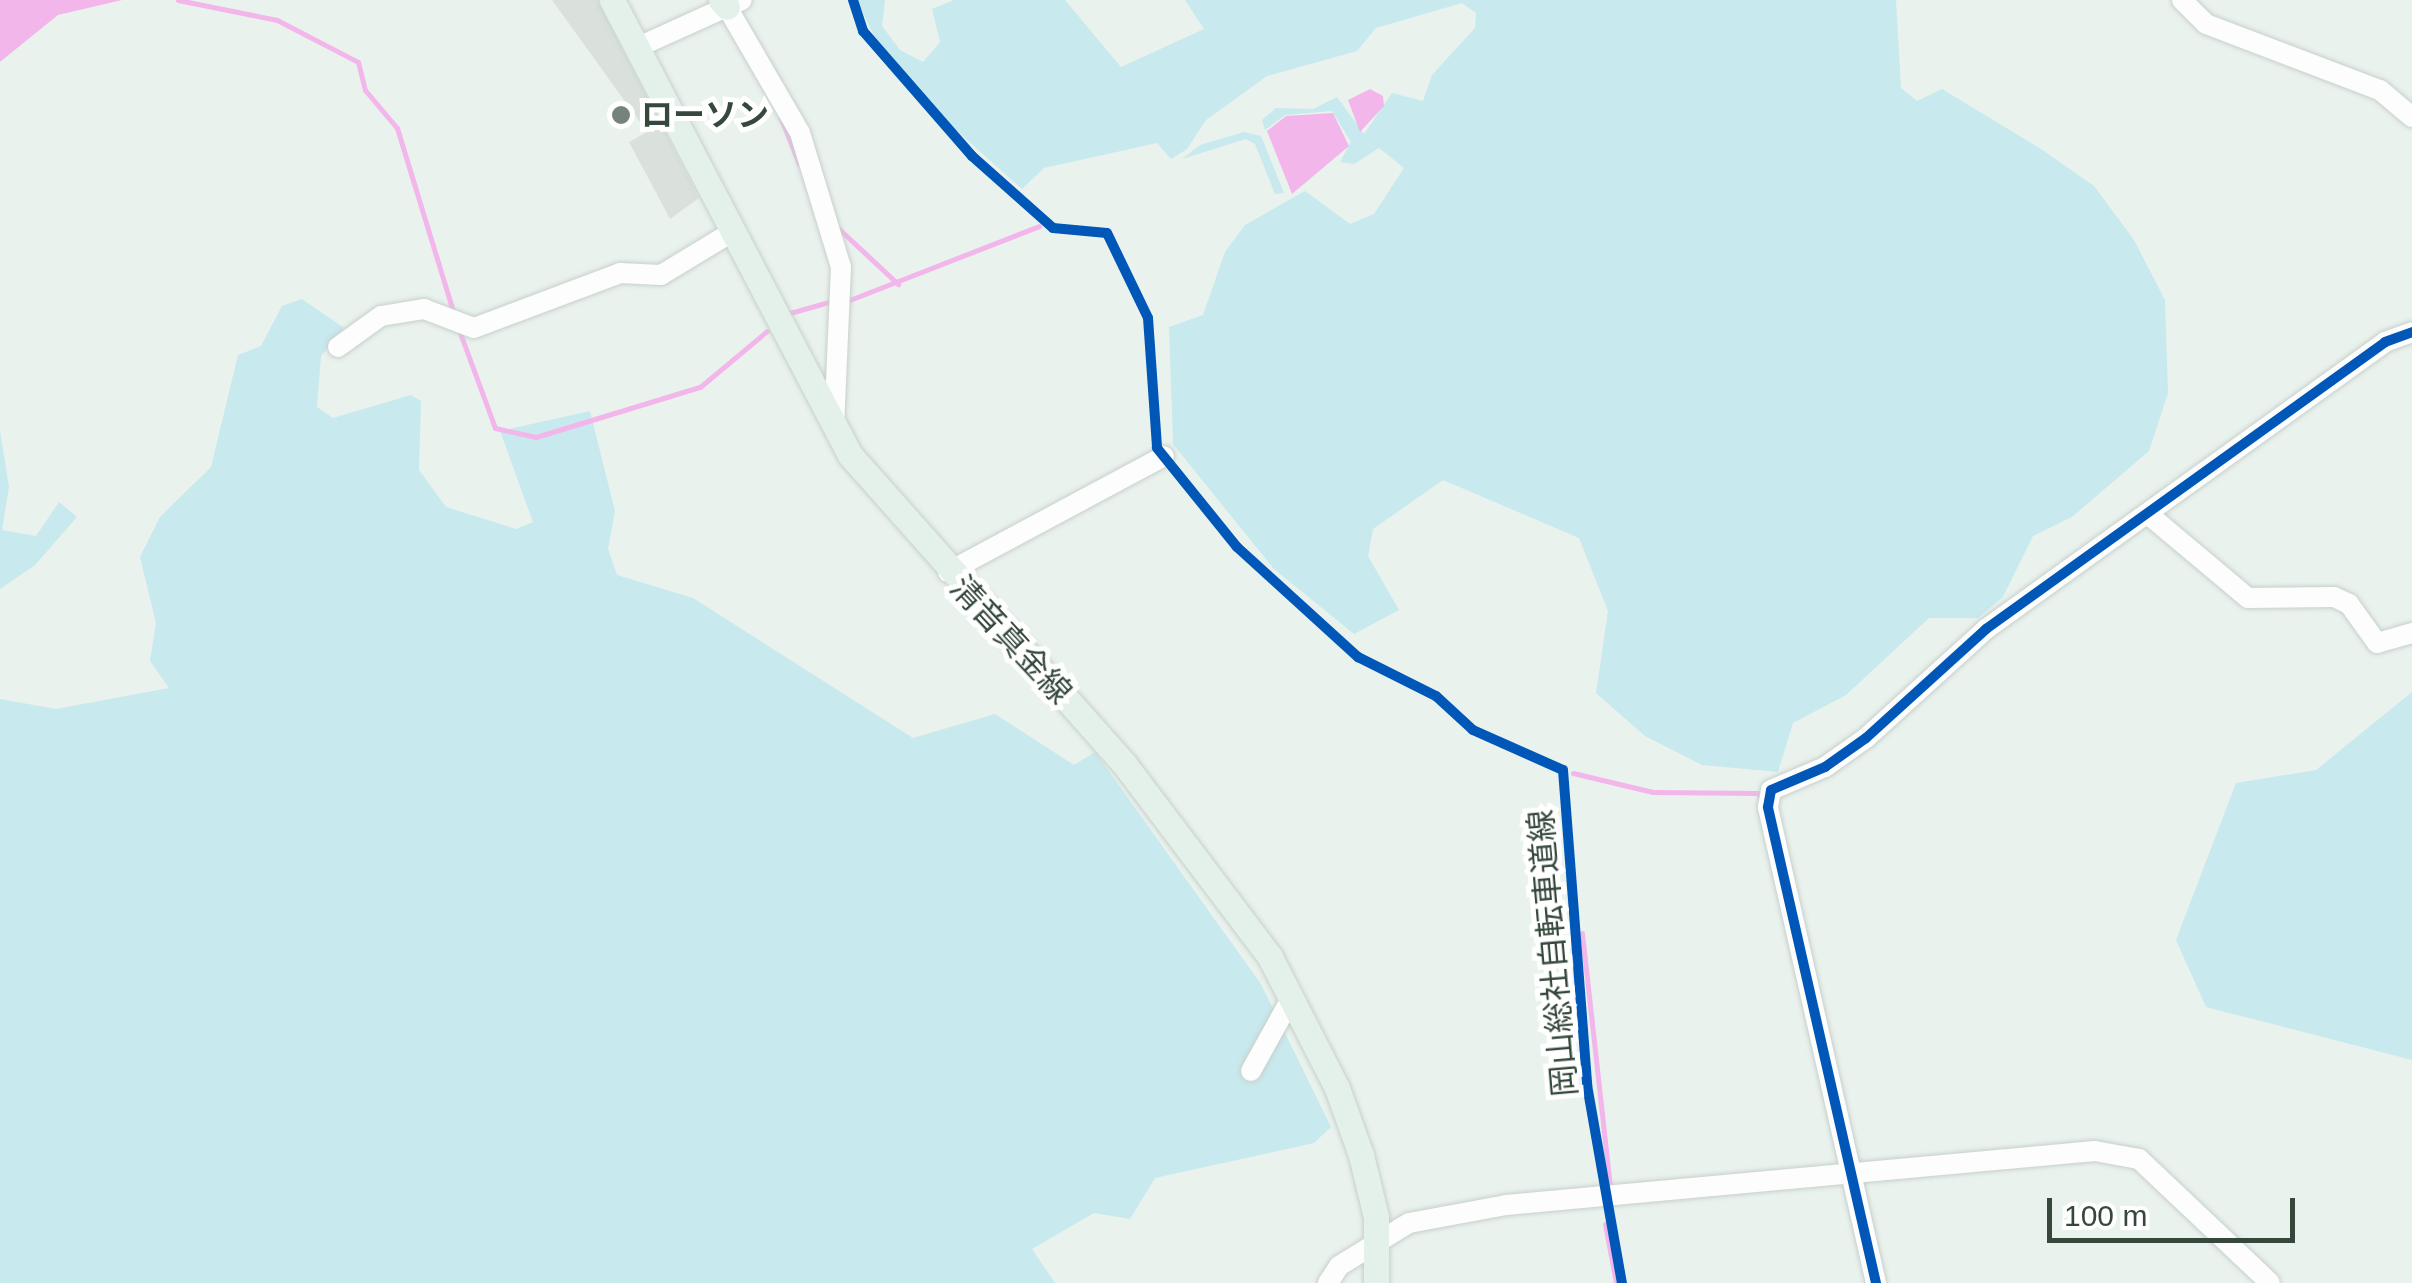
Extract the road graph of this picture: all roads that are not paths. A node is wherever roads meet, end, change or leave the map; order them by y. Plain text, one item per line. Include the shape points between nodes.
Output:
1 (612, 0) edge
2 (2182, 0) edge
3 (730, 2) edge
4 (636, 48) junction
5 (2412, 117) edge
6 (732, 232) junction
7 (2412, 332) edge
8 (338, 348) dead end
9 (834, 427) junction
10 (1164, 456) dead end
11 (2150, 515) junction
12 (948, 572) junction
13 (2412, 633) edge
14 (1292, 997) junction
15 (1251, 1071) dead end
16 (1846, 1172) junction
17 (1378, 1242) junction
18 (1328, 1283) edge
19 (1376, 1283) edge
20 (1876, 1283) edge
21 (2270, 1283) edge

1 - 4 main road, 清音真金線
2 - 5 street via 2206,24 2380,90
3 - 4 street
3 - 9 street via 800,133 829,222 844,300
4 - 6 main road, 清音真金線
6 - 8 street via 661,275 620,273 474,328 424,309 381,316
6 - 9 main road, 清音真金線
7 - 11 street via 2386,342
9 - 12 main road, 清音真金線 via 880,496
10 - 12 street
11 - 13 street via 2248,598 2334,597 2348,604 2377,643
11 - 16 street via 1986,629 1866,738 1825,767 1770,790 1768,806
12 - 14 main road, 清音真金線 via 1135,777 1270,957
14 - 15 street
14 - 17 main road, 清音真金線 via 1349,1119 1371,1190
16 - 17 street via 1506,1205 1409,1223
16 - 20 street
16 - 21 street via 2126,1153
17 - 18 street via 1339,1266
17 - 19 main road, 清音真金線

